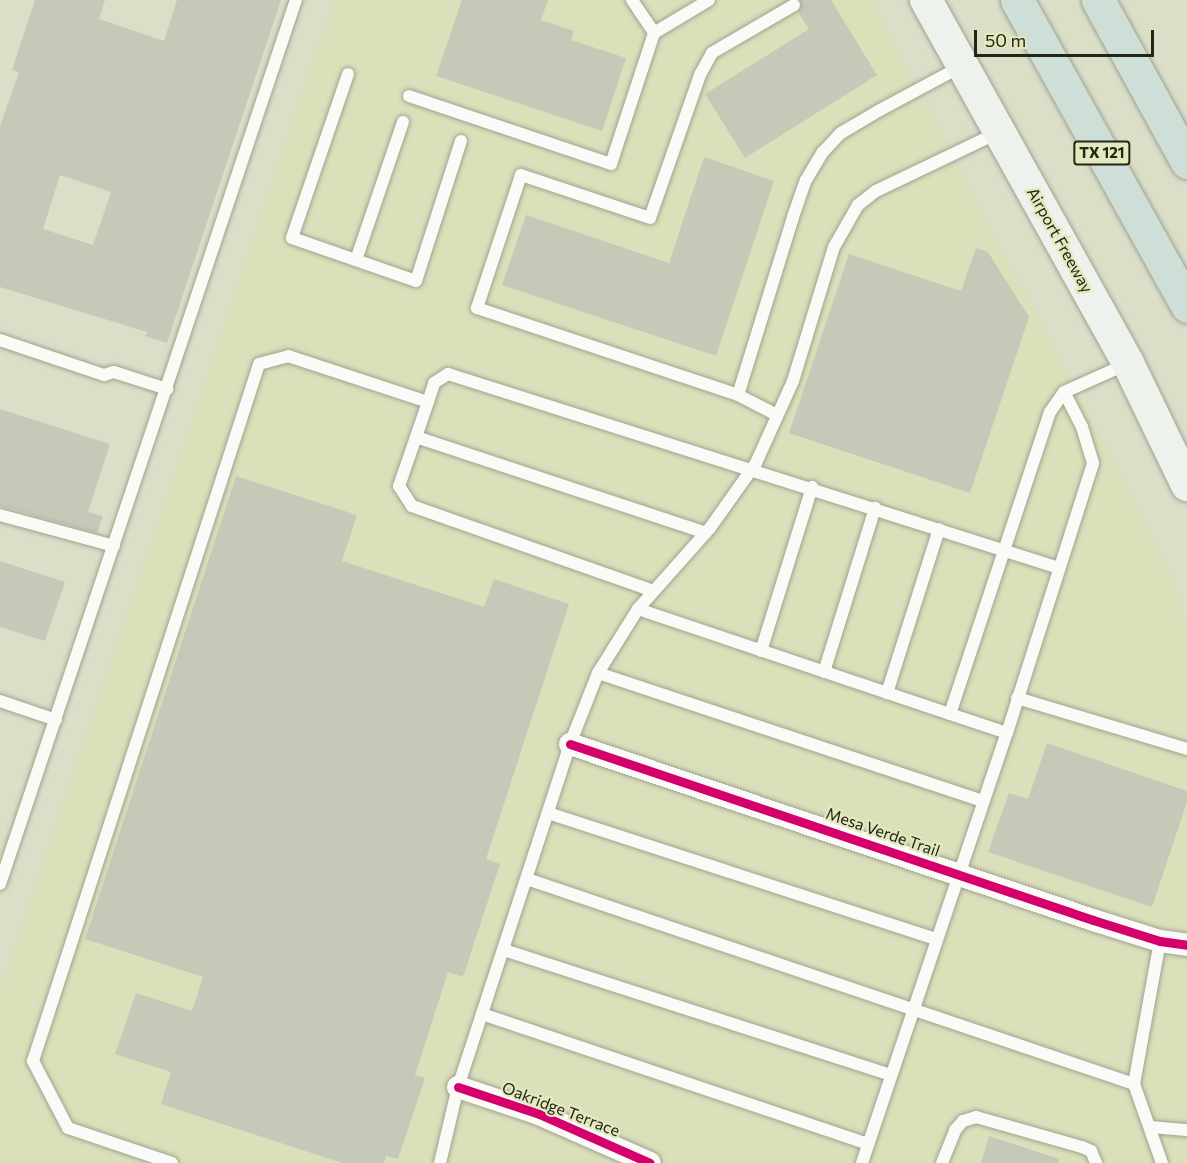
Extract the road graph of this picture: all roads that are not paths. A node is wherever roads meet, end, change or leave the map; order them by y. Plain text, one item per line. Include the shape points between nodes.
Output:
1 (296, 0) edge
2 (632, 0) edge
3 (709, 0) edge
4 (926, 0) edge
5 (1017, 0) edge
6 (1098, 0) edge
7 (794, 5) dead end
8 (654, 33) junction
9 (963, 66) junction
10 (348, 74) dead end
11 (409, 96) dead end
12 (403, 122) dead end
13 (1000, 132) junction
14 (461, 141) dead end
15 (1187, 162) edge
16 (356, 260) junction
17 (1187, 306) edge
18 (0, 340) edge
19 (1128, 363) junction
20 (167, 389) junction
21 (1064, 392) junction
22 (738, 395) junction
23 (428, 402) junction
24 (777, 415) junction
25 (416, 437) junction
26 (752, 468) junction
27 (1187, 485) edge
28 (812, 487) junction
29 (875, 508) junction
30 (0, 515) edge
31 (939, 529) junction
32 (706, 533) junction
33 (114, 546) junction
34 (1004, 550) junction
35 (1059, 568) junction
36 (654, 591) junction
37 (638, 609) junction
38 (761, 651) junction
39 (824, 672) junction
40 (598, 673) junction
41 (887, 693) junction
42 (1017, 698) junction
43 (0, 701) edge
44 (950, 714) junction
45 (56, 720) junction
46 (1006, 733) junction
47 (570, 744) junction
48 (1187, 748) edge
49 (982, 801) junction
50 (548, 813) junction
51 (956, 873) junction
52 (527, 879) junction
53 (0, 884) edge
54 (935, 939) junction
55 (1160, 942) junction
56 (1187, 945) edge
57 (504, 950) junction
58 (912, 1009) junction
59 (482, 1014) junction
60 (891, 1075) junction
61 (1134, 1084) junction
62 (458, 1087) junction
63 (1151, 1127) junction
64 (1187, 1130) edge
65 (868, 1144) junction
66 (172, 1163) edge
67 (440, 1163) edge
68 (650, 1163) edge
69 (862, 1163) edge
70 (942, 1163) edge
71 (1096, 1163) edge
72 (1162, 1163) edge

1 - 20 lane
2 - 8 lane
3 - 8 lane
4 - 9 main road, Airport Freeway
5 - 17 highway, TX 121
6 - 15 highway
7 - 22 lane via 712,53 700,75 650,218 521,175 477,308
8 - 11 lane via 611,164
9 - 13 main road, Airport Freeway
9 - 22 lane via 880,110 841,134 823,152 806,180 793,217
10 - 16 lane via 292,238
12 - 16 lane
13 - 19 main road, Airport Freeway
13 - 24 lane via 876,190 858,205 834,247 793,381
14 - 16 lane via 416,281
18 - 20 lane via 104,375 114,372
19 - 21 lane
19 - 27 main road, Airport Freeway
20 - 33 lane
21 - 34 lane via 1050,412
21 - 35 lane via 1082,427 1093,463
22 - 24 lane
23 - 25 lane
23 - 26 lane via 434,383 448,374
23 - 66 lane via 288,356 259,364 33,1061 68,1128
24 - 26 lane
25 - 32 lane
25 - 36 lane via 399,486 412,506
26 - 28 lane
26 - 32 lane
28 - 29 lane
28 - 38 lane
29 - 31 lane
29 - 39 lane
30 - 33 lane
31 - 34 lane
31 - 41 lane
32 - 36 lane
33 - 45 lane
34 - 35 lane
34 - 44 lane
35 - 42 lane
36 - 37 lane
37 - 38 lane
37 - 40 lane
38 - 39 lane
39 - 41 lane
40 - 47 lane
40 - 49 lane
41 - 44 lane
42 - 46 lane
42 - 48 lane
43 - 45 lane
44 - 46 lane
45 - 53 lane
46 - 49 lane
47 - 50 lane
47 - 51 street, Mesa Verde Trail
49 - 51 lane
50 - 52 lane
50 - 54 lane
51 - 54 lane
51 - 55 street, Mesa Verde Trail
52 - 57 lane
52 - 58 lane
54 - 58 lane
55 - 56 street, Mesa Verde Trail
55 - 61 lane
57 - 59 lane
57 - 60 lane
58 - 60 lane
58 - 61 lane
59 - 62 lane
59 - 65 lane
60 - 65 lane
61 - 63 lane
62 - 67 lane
62 - 68 street, Oakridge Terrace via 539,1114
63 - 64 lane
63 - 72 lane
65 - 69 lane
70 - 71 lane via 955,1130 963,1121 976,1117 1082,1147 1091,1151

